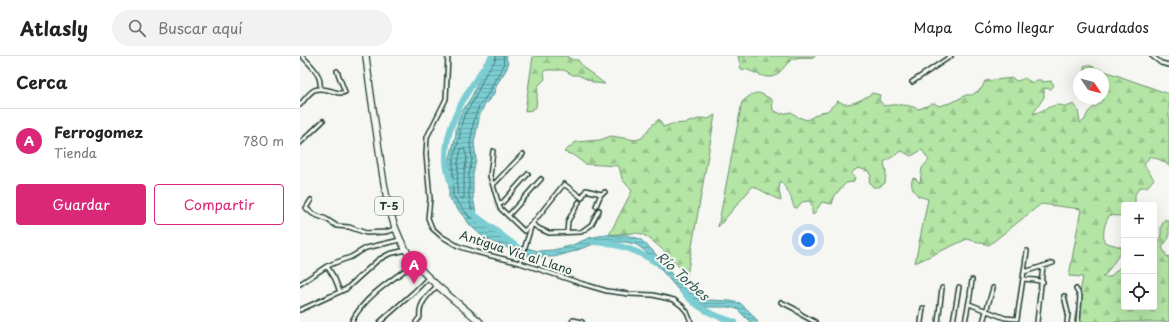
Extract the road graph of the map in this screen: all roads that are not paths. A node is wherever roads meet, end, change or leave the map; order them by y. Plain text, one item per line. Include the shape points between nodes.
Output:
1 (302, 56) edge
2 (366, 56) edge
3 (448, 56) edge
4 (951, 56) edge
5 (1152, 56) edge
6 (1169, 65) edge
7 (336, 71) dead end
8 (912, 82) dead end
9 (320, 88) junction
10 (300, 105) edge
11 (323, 121) dead end
12 (300, 137) edge
13 (303, 140) junction
14 (300, 143) edge
15 (493, 151) dead end
16 (523, 154) dead end
17 (528, 174) dead end
18 (541, 179) dead end
19 (494, 184) junction
20 (605, 192) dead end
21 (601, 194) junction
22 (311, 200) dead end
23 (578, 202) dead end
24 (499, 205) junction
25 (596, 206) dead end
26 (599, 210) dead end
27 (508, 216) junction
28 (532, 224) junction
29 (396, 229) junction
30 (567, 232) junction
31 (400, 240) junction
32 (406, 250) junction
33 (1027, 252) dead end
34 (415, 263) junction
35 (520, 263) junction
36 (1053, 263) dead end
37 (327, 266) junction
38 (1044, 266) junction
39 (1024, 272) junction
40 (429, 278) junction
41 (1023, 279) junction
42 (972, 280) dead end
43 (1043, 282) junction
44 (300, 284) edge
45 (437, 285) junction
46 (959, 287) dead end
47 (942, 288) dead end
48 (993, 288) dead end
49 (1076, 289) dead end
50 (340, 292) junction
51 (1064, 296) dead end
52 (781, 302) dead end
53 (969, 304) junction
54 (923, 308) dead end
55 (300, 310) edge
56 (986, 310) junction
57 (1003, 317) junction
58 (352, 321) edge
59 (380, 322) edge
60 (416, 322) edge
61 (480, 322) edge
62 (572, 322) edge
63 (582, 322) edge
64 (691, 322) edge
65 (815, 322) edge
66 (921, 322) edge
67 (938, 322) edge
68 (953, 322) edge
69 (965, 322) edge
70 (983, 322) edge
71 (1002, 322) edge
72 (1037, 322) edge
73 (1067, 322) edge
74 (1078, 322) edge

1 - 9 street via 319,76
2 - 29 highway, T-5 via 381,167
3 - 35 street, Antigua Vía al Llano via 446,99 427,137 430,199 428,218 432,228 458,246
4 - 8 street
5 - 6 street
7 - 9 street via 345,92 338,93
9 - 10 street via 310,93
11 - 13 street
12 - 13 street
13 - 14 street
15 - 19 street via 490,176
16 - 19 street
17 - 24 street
18 - 27 street
19 - 24 street
20 - 21 street
21 - 25 street
21 - 28 street via 586,190 582,198 564,184
22 - 29 street via 306,208 308,210 337,226 366,233
23 - 30 street via 568,221
24 - 27 street
26 - 30 street via 591,225 581,232
27 - 28 street via 524,231
28 - 30 street via 549,233
28 - 35 street
29 - 31 highway, T-5
31 - 32 highway, T-5
31 - 37 street via 366,248 350,258
32 - 34 highway, T-5
32 - 50 street via 378,260
33 - 39 street
34 - 40 highway, T-5
34 - 58 street via 368,300
35 - 64 street, Antigua Vía al Llano via 607,291 653,295 674,300 687,312
36 - 38 street
37 - 44 street
37 - 50 street
38 - 39 street
38 - 43 street
39 - 41 street
40 - 45 highway, T-5
40 - 59 street
41 - 43 street
41 - 57 street via 1017,319
42 - 53 street
43 - 72 street
45 - 60 street via 426,297
45 - 61 highway, T-5
46 - 68 street
47 - 67 street
48 - 56 street
49 - 74 street via 1080,296
50 - 55 street
51 - 73 street via 1068,313
52 - 65 street
53 - 56 street
53 - 69 street
54 - 66 street
56 - 57 street
56 - 70 street
57 - 71 street
62 - 63 street

